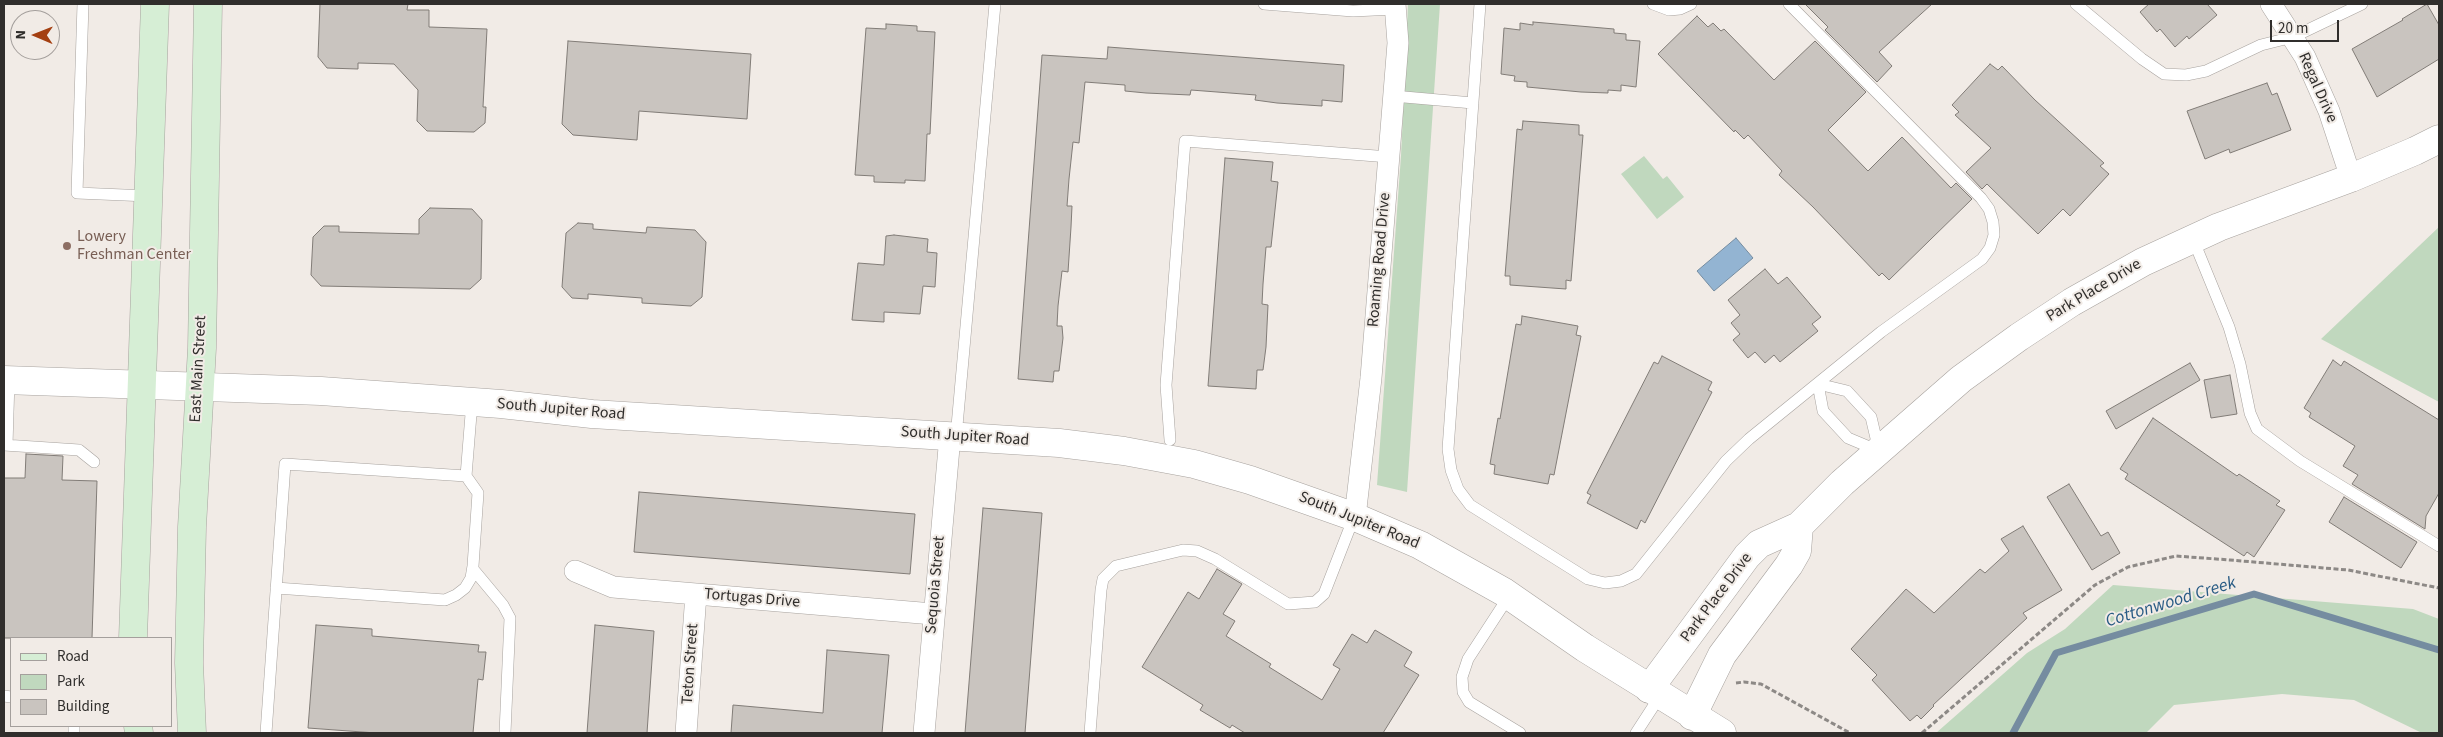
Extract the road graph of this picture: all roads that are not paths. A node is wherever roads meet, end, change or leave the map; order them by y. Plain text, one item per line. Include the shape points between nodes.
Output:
1 (83, 4) edge
2 (156, 4) edge
3 (208, 4) edge
4 (995, 4) edge
5 (1264, 4) edge
6 (1480, 4) edge
7 (1653, 4) edge
8 (1691, 4) edge
9 (1789, 4) edge
10 (2076, 4) edge
11 (2272, 4) edge
12 (2362, 4) edge
13 (1320, 6) edge
14 (1395, 6) edge
15 (2293, 37) junction
16 (1394, 96) junction
17 (1473, 103) junction
18 (2439, 139) edge
19 (1389, 157) junction
20 (2351, 178) junction
21 (148, 196) junction
22 (2193, 239) junction
23 (6, 380) edge
24 (141, 384) junction
25 (1818, 384) junction
26 (199, 386) junction
27 (472, 402) junction
28 (953, 437) junction
29 (1170, 440) dead end
30 (5, 445) edge
31 (1879, 451) junction
32 (94, 462) dead end
33 (466, 476) junction
34 (1355, 517) junction
35 (1799, 526) junction
36 (2439, 546) edge
37 (472, 569) junction
38 (575, 571) dead end
39 (276, 588) junction
40 (696, 594) junction
41 (1510, 596) junction
42 (934, 614) junction
43 (133, 637) edge
44 (1655, 692) junction
45 (1692, 716) junction
46 (192, 733) edge
47 (266, 733) edge
48 (505, 733) edge
49 (686, 733) edge
50 (924, 733) edge
51 (1090, 733) edge
52 (1520, 733) edge
53 (1636, 733) edge
54 (1722, 733) edge

1 - 21 lane via 77,193
2 - 21 main road
3 - 26 main road, East Main Street
4 - 28 lane
5 - 13 lane
6 - 17 lane
7 - 8 lane via 1669,10
9 - 25 lane via 1981,198 1994,222 1990,248 1982,259 1896,320
10 - 15 lane via 2142,60 2164,74 2186,75 2206,71 2261,45
11 - 15 street, Regal Drive
12 - 15 lane
13 - 14 lane via 1353,11
14 - 16 street, Roaming Road Drive via 1398,43
15 - 20 street, Regal Drive via 2329,111
16 - 17 lane
16 - 19 street, Roaming Road Drive
17 - 25 lane via 1448,449 1458,488 1470,504 1588,579 1605,584 1621,582 1648,562 1726,461
18 - 20 street, Park Place Drive
19 - 29 lane via 1186,141 1166,385
19 - 34 street, Roaming Road Drive via 1371,378
20 - 22 street, Park Place Drive
21 - 24 main road
22 - 31 street, Park Place Drive via 2143,262 2072,302 2019,337 1961,379
22 - 36 lane via 2229,326 2257,429 2300,461
23 - 24 street, South Jupiter Road
23 - 30 lane
24 - 26 street, South Jupiter Road
24 - 43 main road
25 - 31 lane via 1823,411 1848,438
25 - 31 lane via 1847,391 1871,417
26 - 27 street, South Jupiter Road
26 - 46 main road, East Main Street via 189,663
27 - 28 street, South Jupiter Road via 592,414
27 - 33 lane
28 - 34 street, South Jupiter Road via 1059,443 1194,464
28 - 42 street, Sequoia Street
30 - 32 lane via 79,450
31 - 35 street, Park Place Drive
33 - 37 lane via 478,493
33 - 39 lane via 285,464
34 - 41 street, South Jupiter Road via 1420,545
34 - 51 lane via 1324,594 1315,602 1288,604 1215,559 1197,552 1183,550 1116,566 1103,579 1101,590
35 - 44 street, Park Place Drive via 1759,544 1747,556
35 - 45 street via 1797,551 1790,565 1722,655
37 - 39 lane via 471,578 464,588 445,600
37 - 48 lane via 510,618
38 - 40 street, Tortugas Drive via 613,588
39 - 47 lane
40 - 42 street, Tortugas Drive
40 - 49 street, Teton Street
41 - 44 street, South Jupiter Road
41 - 52 lane via 1468,659 1462,677 1463,692 1469,702
42 - 50 street, Sequoia Street
44 - 45 street, South Jupiter Road
44 - 53 lane
45 - 54 street, South Jupiter Road

